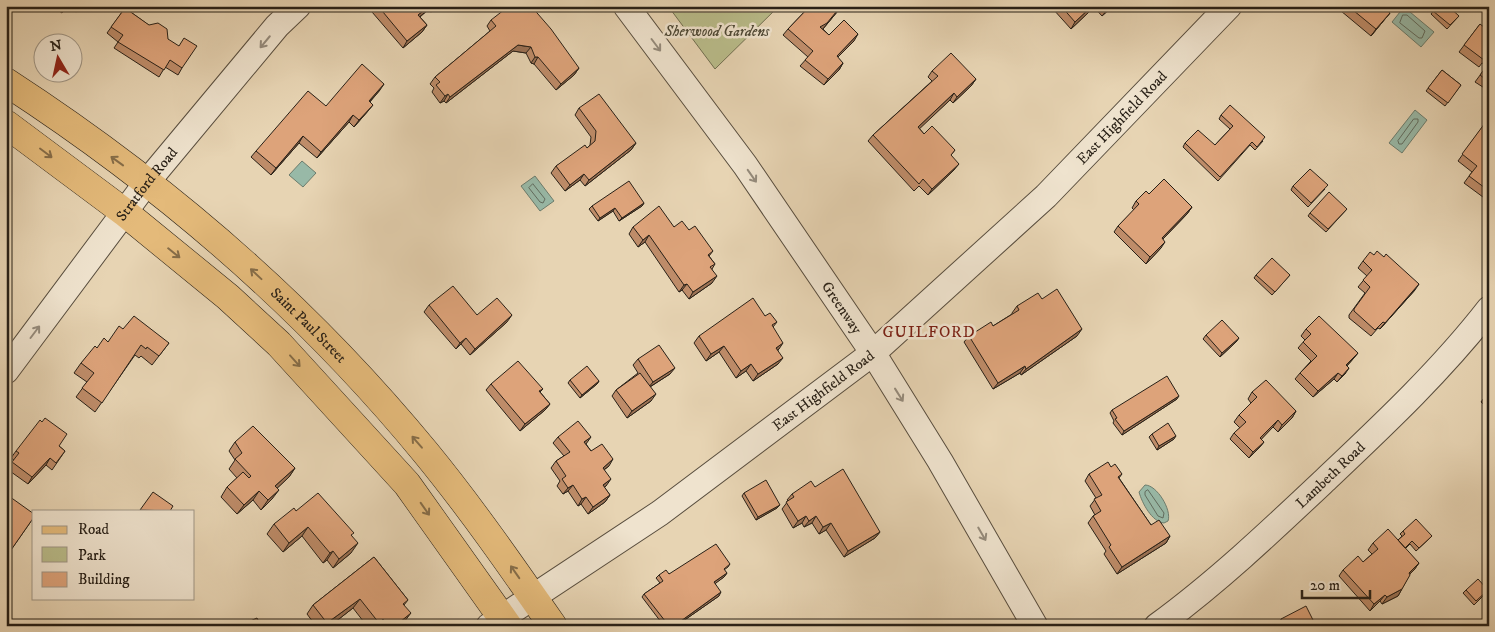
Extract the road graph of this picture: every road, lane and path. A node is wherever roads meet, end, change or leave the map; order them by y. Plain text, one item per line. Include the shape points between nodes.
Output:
1 (298, 6) edge
2 (626, 6) edge
3 (1229, 6) edge
4 (6, 82) edge
5 (6, 124) edge
6 (147, 182) junction
7 (124, 212) junction
8 (1489, 309) edge
9 (874, 353) junction
10 (6, 371) edge
11 (534, 598) junction
12 (500, 623) edge
13 (553, 626) edge
14 (1035, 626) edge
15 (1157, 626) edge

1 -> 6 street, Stratford Road
2 -> 9 street, Greenway via 745,165
3 - 9 street, East Highfield Road via 1046,196
6 -> 4 main road, Saint Paul Street
5 -> 7 main road
6 - 7 street, Stratford Road
11 -> 6 main road, Saint Paul Street via 432,460 355,371 226,247
10 -> 7 street, Stratford Road
7 -> 12 main road via 228,296 279,344 407,484
8 - 15 street, Lambeth Road via 1414,394 1354,452 1277,525
9 - 11 street, East Highfield Road via 660,513
9 -> 14 street, Greenway
11 - 12 street, East Highfield Road
11 - 13 main road, Saint Paul Street

